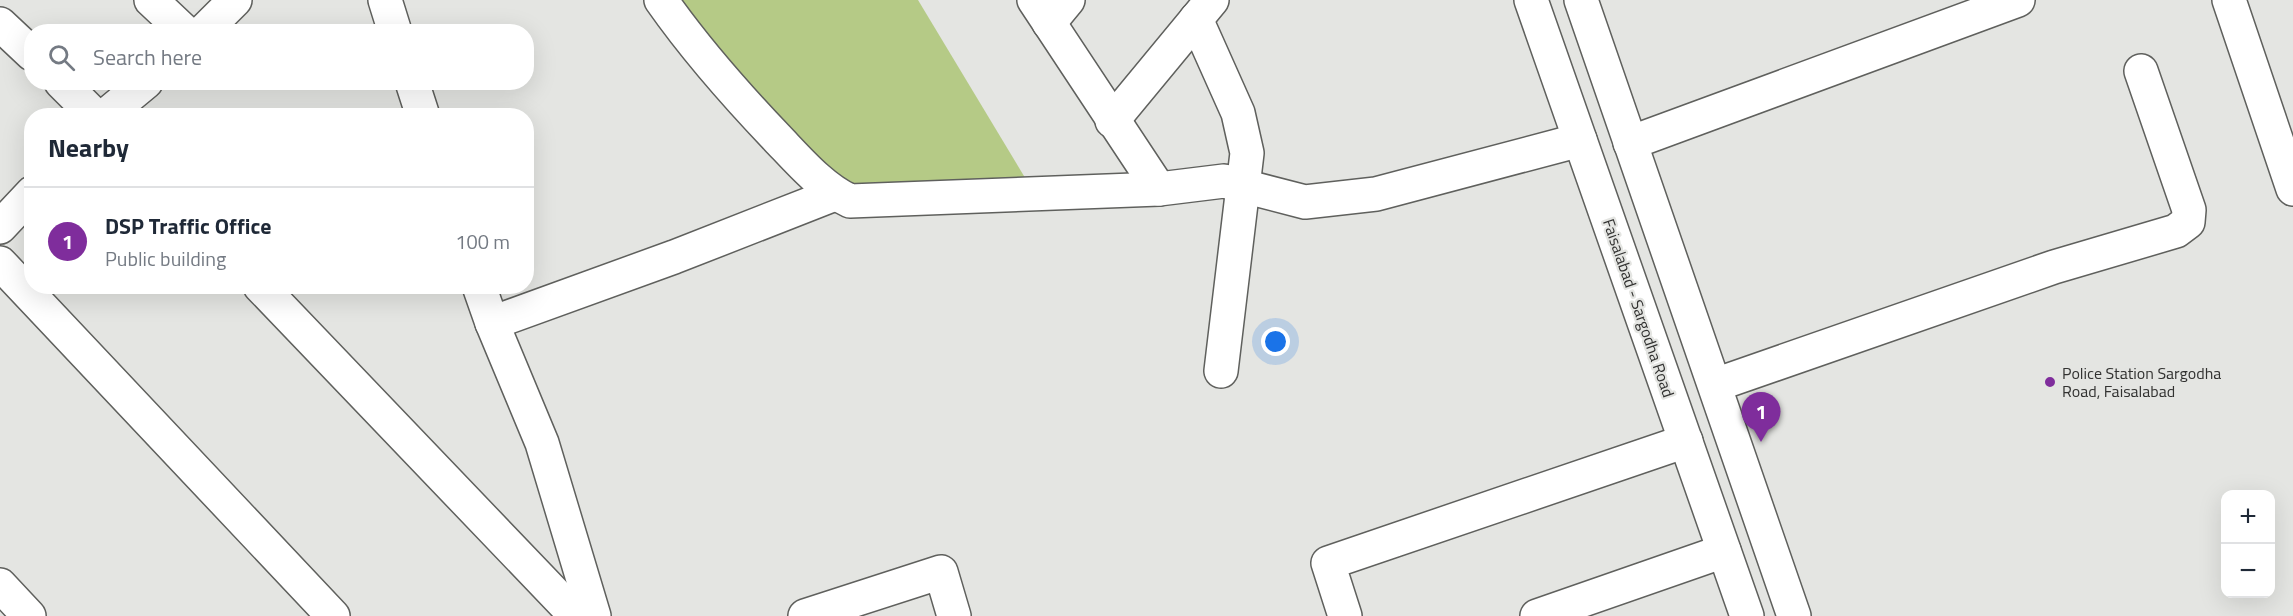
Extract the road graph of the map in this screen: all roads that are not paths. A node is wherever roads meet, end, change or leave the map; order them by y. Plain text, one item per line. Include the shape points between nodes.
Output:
1 (151, 0) edge
2 (385, 0) edge
3 (661, 0) edge
4 (1532, 0) edge
5 (1581, 0) edge
6 (2018, 0) edge
7 (2229, 0) edge
8 (231, 1) edge
9 (1050, 8) edge
10 (1204, 10) edge
11 (0, 24) edge
12 (176, 24) edge
13 (210, 24) edge
14 (392, 24) edge
15 (24, 46) edge
16 (2141, 71) dead end
17 (69, 90) edge
18 (136, 90) edge
19 (415, 90) edge
20 (87, 108) edge
21 (115, 108) edge
22 (420, 108) edge
23 (1112, 121) junction
24 (1580, 140) junction
25 (1630, 143) junction
26 (1243, 185) junction
27 (1159, 189) junction
28 (2293, 189) edge
29 (835, 194) junction
30 (24, 202) edge
31 (0, 227) edge
32 (0, 263) edge
33 (24, 288) edge
34 (29, 294) edge
35 (268, 294) edge
36 (482, 294) edge
37 (492, 323) junction
38 (1221, 370) dead end
39 (1714, 385) junction
40 (1686, 441) junction
41 (1724, 551) junction
42 (0, 585) edge
43 (29, 616) edge
44 (333, 616) edge
45 (576, 616) edge
46 (594, 616) edge
47 (805, 616) edge
48 (954, 616) edge
49 (1345, 616) edge
50 (1538, 616) edge
51 (1747, 616) edge
52 (1794, 616) edge

1 - 12 street
2 - 14 street
3 - 29 street via 729,88
4 - 24 street, Faisalabad - Sargodha Road
5 - 25 street
6 - 25 street
7 - 28 street
8 - 13 street
9 - 23 street
10 - 23 street
10 - 26 street via 1238,113 1246,153
11 - 15 street
16 - 39 street via 2189,210 2188,222 2176,231 2054,267
17 - 20 street
18 - 21 street
19 - 22 street
23 - 27 street
24 - 26 street via 1376,194 1305,202
24 - 40 street, Faisalabad - Sargodha Road
25 - 39 street
26 - 27 street via 1224,181
26 - 38 street
27 - 29 street via 850,201
29 - 37 street
30 - 31 street
32 - 33 street
34 - 44 street
35 - 45 street
36 - 37 street
37 - 46 street via 542,442
39 - 52 street
40 - 41 street, Faisalabad - Sargodha Road
40 - 49 street via 1328,563
41 - 50 street
41 - 51 street, Faisalabad - Sargodha Road
42 - 43 street
47 - 48 street via 941,572

